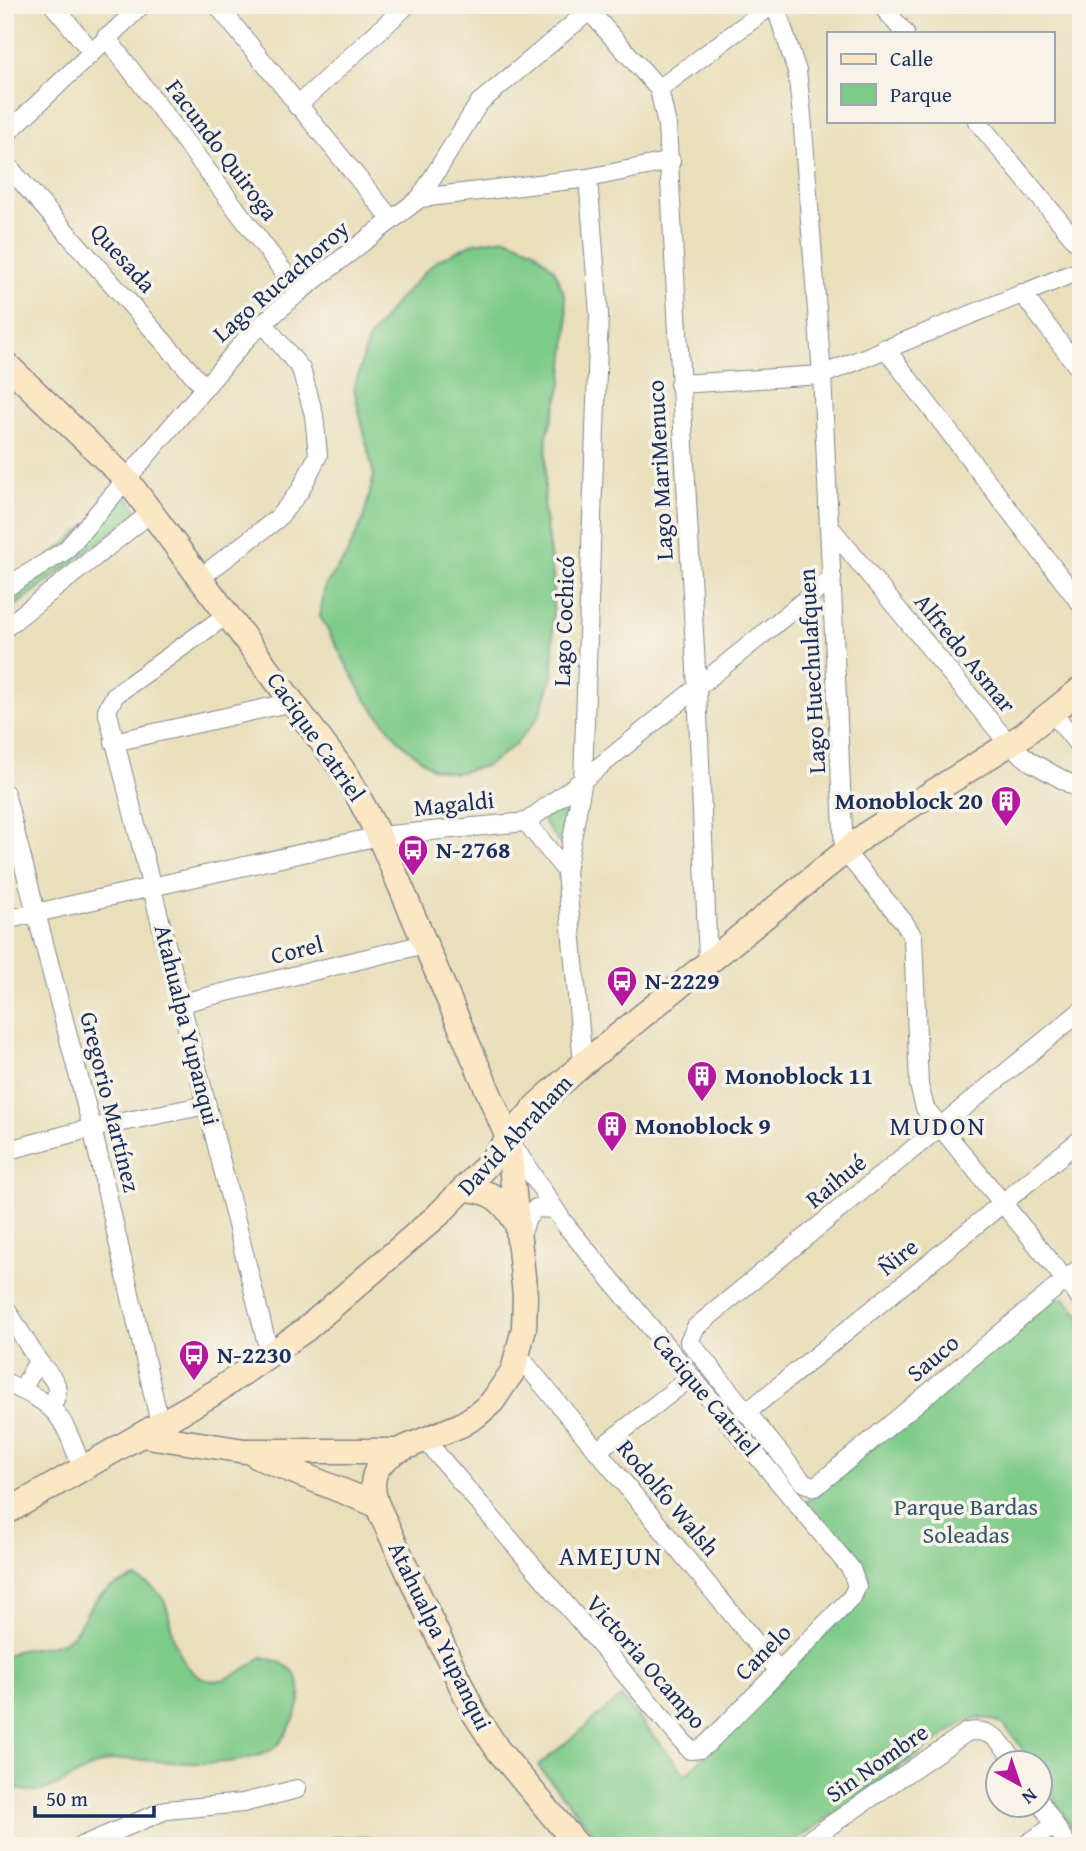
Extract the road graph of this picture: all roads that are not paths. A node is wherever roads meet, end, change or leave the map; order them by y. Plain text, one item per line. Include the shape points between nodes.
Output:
1 (53, 5) edge
2 (142, 5) edge
3 (216, 5) edge
4 (407, 5) edge
5 (774, 5) edge
6 (881, 5) edge
7 (586, 8) edge
8 (904, 32) edge
9 (106, 37) junction
10 (91, 51) junction
11 (659, 89) junction
12 (297, 106) junction
13 (978, 122) edge
14 (5, 135) edge
15 (671, 161) junction
16 (5, 163) edge
17 (588, 178) junction
18 (420, 198) junction
19 (392, 220) junction
20 (1081, 247) edge
21 (1081, 270) edge
22 (299, 292) junction
23 (1021, 293) junction
24 (264, 324) junction
25 (885, 348) junction
26 (5, 363) edge
27 (1081, 371) edge
28 (822, 375) junction
29 (679, 384) junction
30 (203, 386) junction
31 (127, 480) junction
32 (153, 511) junction
33 (829, 526) junction
34 (201, 577) junction
35 (832, 578) junction
36 (9, 581) edge
37 (1081, 604) edge
38 (228, 614) junction
39 (5, 628) edge
40 (698, 688) junction
41 (1081, 689) edge
42 (293, 702) junction
43 (1052, 712) junction
44 (114, 742) junction
45 (1009, 744) junction
46 (1081, 748) edge
47 (583, 780) junction
48 (1081, 790) edge
49 (5, 793) edge
50 (526, 822) junction
51 (379, 836) junction
52 (844, 851) junction
53 (566, 871) junction
54 (152, 888) junction
55 (37, 912) junction
56 (5, 920) edge
57 (425, 944) junction
58 (708, 962) junction
59 (181, 1003) junction
60 (1081, 1010) edge
61 (583, 1064) junction
62 (207, 1105) junction
63 (939, 1127) junction
64 (92, 1128) junction
65 (508, 1138) junction
66 (1081, 1139) edge
67 (5, 1151) edge
68 (465, 1189) junction
69 (1002, 1204) junction
70 (554, 1209) junction
71 (519, 1232) junction
72 (1081, 1268) edge
73 (1065, 1280) junction
74 (1081, 1300) edge
75 (5, 1307) edge
76 (270, 1356) junction
77 (519, 1356) junction
78 (38, 1362) junction
79 (691, 1377) junction
80 (5, 1382) edge
81 (22, 1390) junction
82 (51, 1407) junction
83 (746, 1413) junction
84 (150, 1429) junction
85 (426, 1441) junction
86 (245, 1451) junction
87 (397, 1451) junction
88 (597, 1451) junction
89 (82, 1468) junction
90 (377, 1505) junction
91 (5, 1513) edge
92 (857, 1581) joint
93 (779, 1671) junction
94 (1007, 1750) edge
95 (695, 1751) joint
96 (297, 1789) dead end
97 (1052, 1820) edge
98 (1055, 1825) junction
99 (80, 1846) edge
100 (578, 1846) edge
101 (800, 1846) edge
102 (1024, 1846) edge
103 (1068, 1846) edge

1 - 10 street
2 - 9 street
3 - 12 street
4 - 12 street
5 - 11 street
5 - 28 street, Lago Huechulafquen via 797,71
6 - 8 street
7 - 11 street
7 - 18 street via 479,103
9 - 10 street
9 - 22 street, Facundo Quiroga
10 - 14 street
11 - 15 street, Lago MariMenuco
12 - 19 street
13 - 20 street
15 - 17 street
15 - 29 street, Lago MariMenuco
16 - 30 street, Quesada
17 - 18 street
17 - 47 street, Lago Cochicó via 599,314
18 - 19 street, Lago Rucachoroy
19 - 22 street, Lago Rucachoroy
21 - 23 street
22 - 24 street, Lago Rucachoroy
23 - 25 street
23 - 27 street
24 - 30 street, Lago Rucachoroy
24 - 34 street via 300,369 314,415 318,455 300,491 277,519
25 - 28 street
25 - 37 street
26 - 31 main road, Cacique Catriel
28 - 29 street
28 - 33 street, Lago Huechulafquen
29 - 40 street, Lago MariMenuco
30 - 31 street, Lago Rucachoroy
31 - 32 main road, Cacique Catriel
31 - 36 street, Lago Rucachoroy via 66,550
32 - 34 main road, Cacique Catriel
32 - 39 street
33 - 35 street, Lago Huechulafquen
33 - 45 street, Alfredo Asmar
34 - 38 main road, Cacique Catriel
35 - 40 street, Magaldi
35 - 52 street, Lago Huechulafquen
38 - 42 main road, Cacique Catriel
38 - 44 street, Atahualpa Yupanqui via 115,695 107,710
40 - 47 street, Magaldi
40 - 58 street, Lago MariMenuco
41 - 43 main road, David Abraham
42 - 44 street
42 - 51 main road, Cacique Catriel via 348,778
43 - 45 main road, David Abraham
43 - 46 street, Alfredo Asmar
44 - 54 street, Atahualpa Yupanqui
45 - 48 street, Alfredo Asmar
45 - 52 main road, David Abraham via 902,809
47 - 50 street, Magaldi
47 - 53 street, Lago Cochicó
49 - 55 street, Gregorio Martínez
50 - 51 street, Magaldi
50 - 53 street
51 - 54 street, Magaldi
51 - 57 main road, Cacique Catriel
52 - 58 main road, David Abraham
52 - 63 street via 913,937 919,1085 925,1108
53 - 61 street, Lago Cochicó
54 - 55 street, Magaldi
54 - 59 street, Atahualpa Yupanqui
55 - 56 street, Magaldi
55 - 64 street, Gregorio Martínez
57 - 59 street, Corel
57 - 65 main road, Cacique Catriel
58 - 61 main road, David Abraham
59 - 62 street, Atahualpa Yupanqui
60 - 63 street, Raihué
61 - 65 main road, David Abraham
62 - 64 street
62 - 76 street, Atahualpa Yupanqui
63 - 69 street
63 - 83 street, Raihué via 696,1327 690,1338 694,1351
64 - 67 street
64 - 84 street, Gregorio Martínez
65 - 68 main road, David Abraham
65 - 70 street, Cacique Catriel
65 - 71 main road
66 - 69 street, Ñire
68 - 71 main road via 493,1194
68 - 76 main road, David Abraham via 370,1277
69 - 73 street
69 - 83 street, Ñire
70 - 71 street via 542,1206 531,1212
70 - 79 street, Cacique Catriel
71 - 77 main road via 526,1312
72 - 73 street, Sauco
73 - 74 street
73 - 83 street, Sauco via 817,1486 803,1482
75 - 78 street
76 - 84 main road, David Abraham
77 - 85 main road via 492,1402 461,1425
77 - 88 street, Rodolfo Walsh
78 - 81 street
78 - 82 street via 58,1385 59,1395
79 - 88 street
79 - 92 street, Cacique Catriel
80 - 81 street
81 - 82 street
82 - 89 street via 66,1428
84 - 86 main road
84 - 89 main road, David Abraham
85 - 87 main road
85 - 95 street, Victoria Ocampo via 683,1746
86 - 87 main road
86 - 90 main road
87 - 90 main road, Atahualpa Yupanqui via 383,1460 373,1475
88 - 93 street, Rodolfo Walsh
89 - 91 main road, David Abraham
90 - 100 main road, Atahualpa Yupanqui via 474,1713 498,1750
92 - 93 street, Canelo via 852,1597
93 - 95 street, Canelo
94 - 101 street, Sin Nombre via 986,1731 958,1736
96 - 99 street via 243,1803 166,1810
97 - 98 street
98 - 102 street
98 - 103 street

